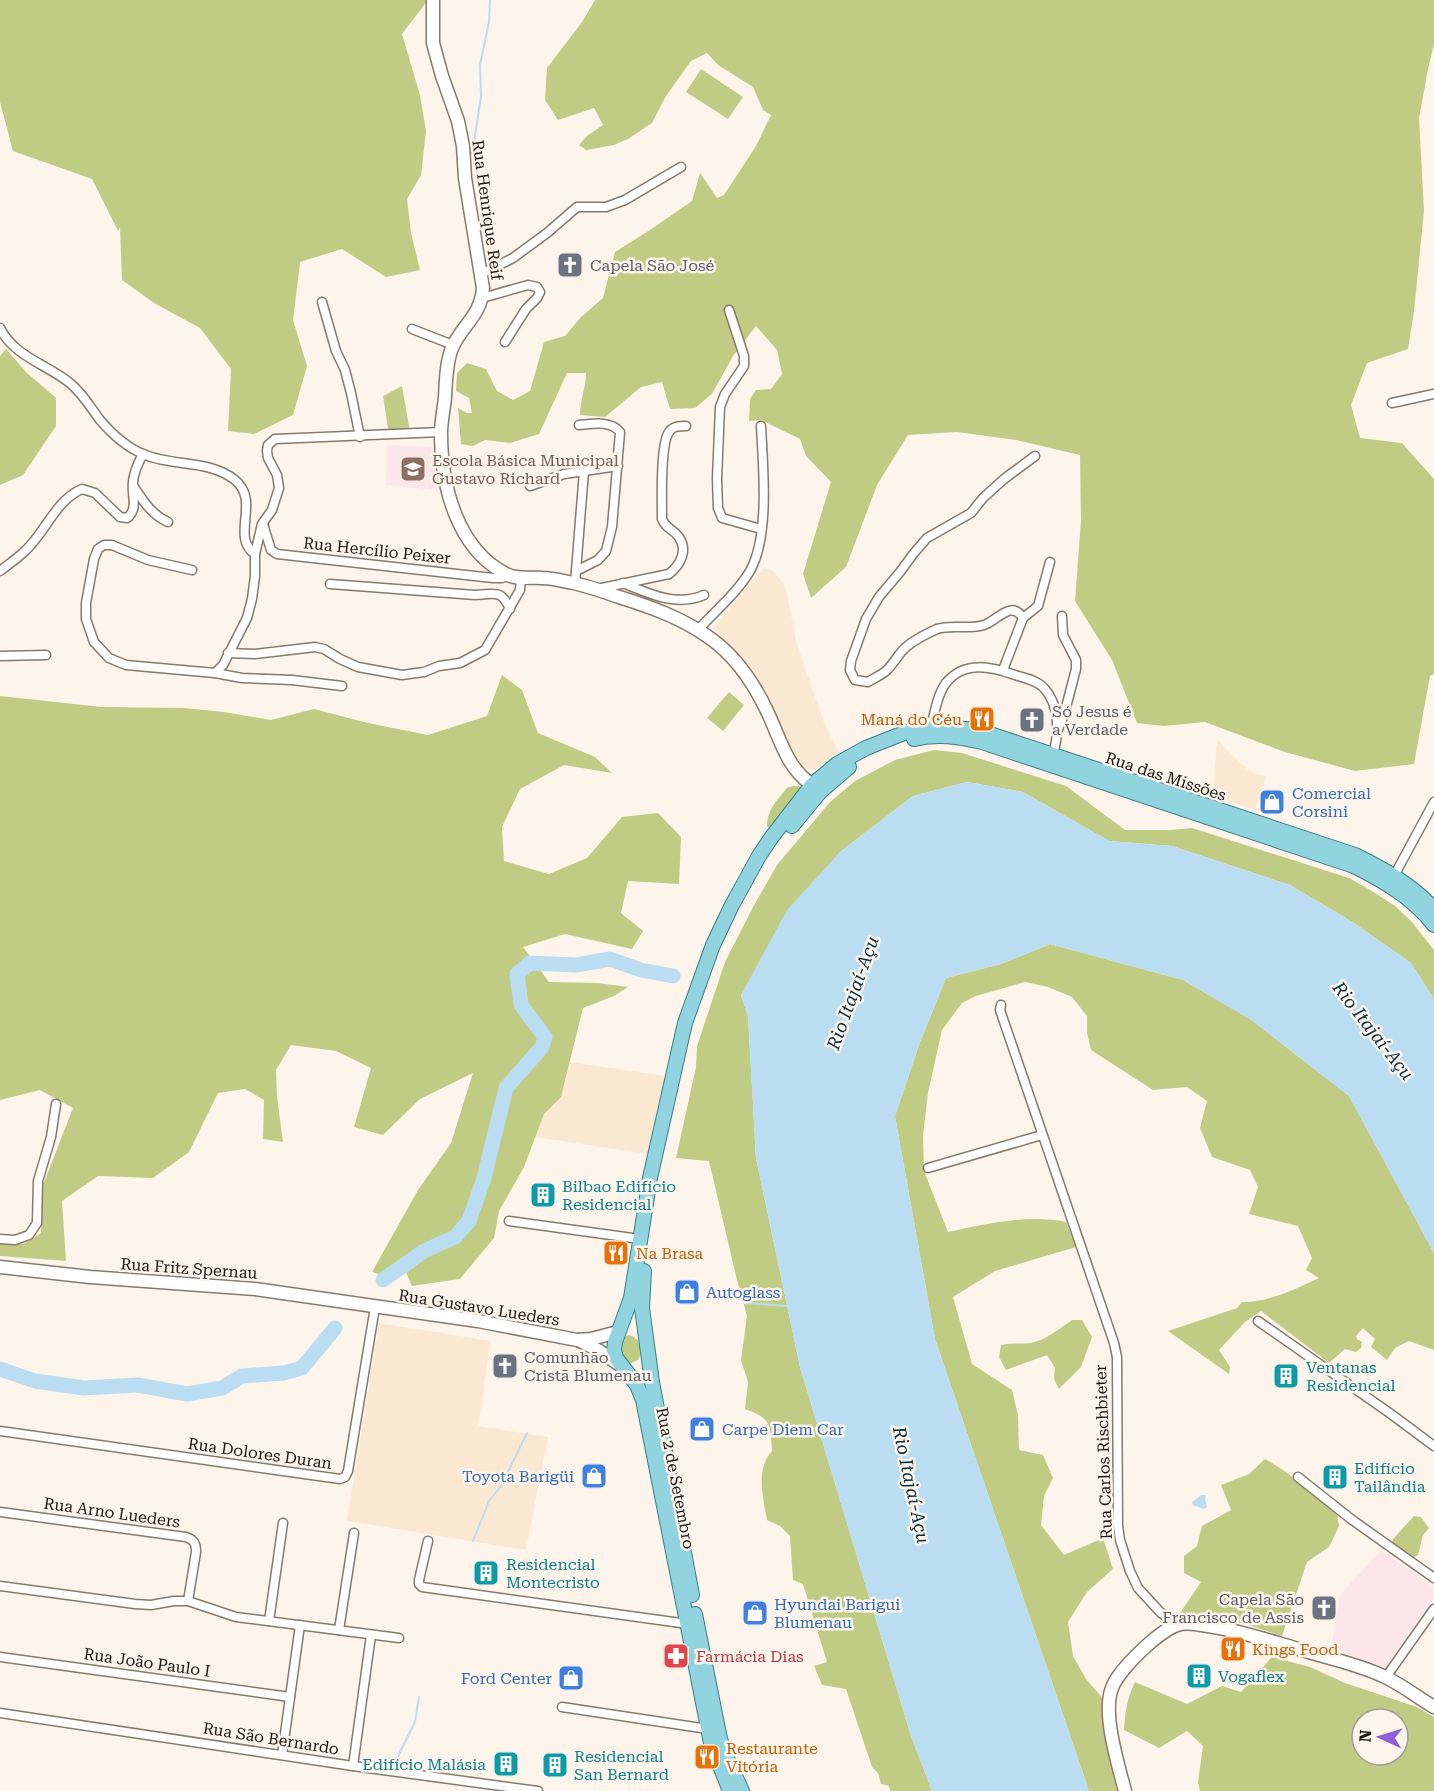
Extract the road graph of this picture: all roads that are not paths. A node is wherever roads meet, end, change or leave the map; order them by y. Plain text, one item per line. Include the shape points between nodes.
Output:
1 (433, 0) edge
2 (681, 167) dead end
3 (481, 274) junction
4 (482, 298) junction
5 (322, 302) dead end
6 (729, 310) dead end
7 (0, 328) edge
8 (412, 329) dead end
9 (505, 342) dead end
10 (453, 345) junction
11 (1434, 394) edge
12 (1392, 403) dead end
13 (579, 425) dead end
14 (686, 426) dead end
15 (761, 426) dead end
16 (441, 432) junction
17 (360, 436) junction
18 (143, 454) junction
19 (1035, 456) dead end
20 (618, 466) junction
21 (584, 471) junction
22 (132, 484) junction
23 (530, 486) dead end
24 (168, 522) dead end
25 (262, 524) junction
26 (761, 529) junction
27 (255, 554) junction
28 (1050, 562) dead end
29 (192, 570) dead end
30 (0, 571) edge
31 (507, 575) junction
32 (575, 577) junction
33 (521, 578) junction
34 (623, 583) junction
35 (330, 584) dead end
36 (597, 589) junction
37 (704, 595) dead end
38 (510, 609) junction
39 (1062, 616) dead end
40 (1023, 618) junction
41 (698, 630) junction
42 (228, 653) junction
43 (0, 656) edge
44 (46, 656) dead end
45 (1003, 670) junction
46 (215, 674) junction
47 (342, 686) dead end
48 (931, 727) junction
49 (1058, 729) junction
50 (1053, 755) junction
51 (816, 788) junction
52 (1434, 802) edge
53 (1394, 876) junction
54 (1434, 909) edge
55 (1434, 925) edge
56 (708, 970) junction
57 (1001, 1005) dead end
58 (56, 1104) dead end
59 (1042, 1135) junction
60 (928, 1168) dead end
61 (509, 1221) dead end
62 (0, 1239) edge
63 (640, 1239) junction
64 (0, 1267) edge
65 (375, 1307) junction
66 (1258, 1321) dead end
67 (618, 1332) junction
68 (646, 1336) junction
69 (577, 1340) junction
70 (650, 1362) junction
71 (623, 1368) junction
72 (0, 1431) edge
73 (1434, 1446) edge
74 (1298, 1477) dead end
75 (0, 1512) edge
76 (283, 1523) dead end
77 (354, 1533) dead end
78 (428, 1541) dead end
79 (1434, 1578) edge
80 (0, 1586) edge
81 (188, 1601) junction
82 (1434, 1609) edge
83 (269, 1621) junction
84 (688, 1624) junction
85 (1177, 1624) junction
86 (300, 1625) junction
87 (339, 1630) junction
88 (372, 1635) junction
89 (399, 1638) dead end
90 (0, 1657) edge
91 (1386, 1677) junction
92 (290, 1697) junction
93 (562, 1707) dead end
94 (1434, 1707) edge
95 (0, 1713) edge
96 (708, 1729) junction
97 (282, 1755) junction
98 (353, 1766) junction
99 (538, 1791) edge
100 (730, 1791) edge
101 (742, 1791) edge
102 (1125, 1791) edge

1 - 3 street, Rua Henrique Reif via 434,43 458,121
2 - 3 street via 625,200 606,207 577,207 513,258
3 - 4 street, Rua Henrique Reif
4 - 9 street via 528,285 540,292
4 - 10 street, Rua Henrique Reif via 476,314
5 - 17 street via 345,370
6 - 26 street via 744,366 720,407 718,508 722,518
7 - 18 street via 14,346 70,382 116,437
8 - 10 street
10 - 16 street, Rua Henrique Reif
11 - 12 street
13 - 20 street via 602,423 617,428
14 - 34 street via 676,426 666,437 662,476 662,519 679,536 682,559 669,574
15 - 26 street via 765,493
16 - 17 street
16 - 31 street, Rua Henrique Reif via 447,488 458,521 480,554
17 - 25 street via 275,439 268,445 268,458 279,488 272,510
18 - 22 street
18 - 27 street via 220,470 242,486 246,499 245,543
19 - 40 street via 1004,479 971,513 927,538 914,553 867,619 851,661 851,675 855,680 868,682 886,671 902,650 940,628 985,625 1007,610 1014,610
20 - 21 street
20 - 32 street via 606,551
21 - 23 street
21 - 32 street
22 - 24 street via 147,506
22 - 30 street via 134,507 127,518 120,517 95,493 82,489 73,492 26,550
25 - 27 street
25 - 31 street, Rua Hercílio Peixer via 271,550 277,554 493,578
26 - 41 street via 750,571
27 - 42 street via 247,618
28 - 40 street via 1038,606
29 - 46 street via 104,545 94,559 86,619 94,642 109,658 126,665
31 - 33 street, Rua Henrique Reif
32 - 33 street, Rua Henrique Reif
32 - 36 street, Rua Henrique Reif
33 - 38 street via 520,590
34 - 36 street
34 - 37 street via 679,601
35 - 38 street via 498,594
36 - 41 street, Rua Henrique Reif
38 - 42 street via 485,650 460,663 424,672 402,675 358,667 315,647
39 - 49 street via 1063,636 1076,660 1076,669
40 - 45 street
41 - 51 street, Rua Henrique Reif via 744,670 767,710 785,754 798,774
42 - 46 street
43 - 44 street
45 - 48 street via 974,667 957,673 942,688
45 - 49 street via 1044,686
46 - 47 street
48 - 50 main road, Rua das Missões via 978,730
48 - 51 main road, Rua das Missões via 900,733 866,748 837,764
49 - 50 street
50 - 53 main road, Rua das Missões via 1355,855
51 - 55 main road, Rua das Missões via 890,746 924,736 973,740 1354,866 1402,894
51 - 56 main road, Rua das Missões via 759,856 713,945
52 - 53 street
53 - 54 main road, Rua das Missões
56 - 63 main road, Rua 2 de Setembro via 685,1023
56 - 68 main road, Rua 2 de Setembro via 683,1063 647,1239 642,1286
57 - 59 street, Rua Carlos Rischbieter
58 - 62 street via 38,1181 37,1222 29,1235 15,1240
59 - 60 street
59 - 85 street, Rua Carlos Rischbieter via 1117,1358 1118,1526 1124,1556 1138,1588
61 - 63 street
63 - 67 main road, Rua 2 de Setembro via 631,1298
64 - 65 street, Rua Fritz Spernau via 255,1289
65 - 69 street, Rua Gustavo Lueders
65 - 72 street, Rua Dolores Duran via 348,1471 340,1479
66 - 73 street
67 - 68 main road via 630,1328
67 - 69 street, Rua Gustavo Lueders
67 - 71 main road, Rua 2 de Setembro via 614,1350
68 - 70 main road, Rua 2 de Setembro
69 - 71 street, Rua Gustavo Lueders
70 - 71 main road via 635,1371
70 - 101 main road, Rua 2 de Setembro via 720,1739
71 - 84 main road, Rua 2 de Setembro via 643,1400
74 - 79 street
75 - 81 street, Rua Arno Lueders via 191,1539 196,1552
76 - 83 street
77 - 87 street
78 - 84 street via 419,1580 422,1587
80 - 81 street via 135,1604
81 - 83 street via 236,1617
82 - 91 street
83 - 86 street
84 - 96 main road, Rua 2 de Setembro
85 - 91 street via 1229,1629
85 - 102 street via 1123,1669 1112,1688 1111,1729
86 - 87 street
86 - 92 street
87 - 88 street
88 - 89 street
88 - 98 street
90 - 92 street, Rua João Paulo I
91 - 94 street
92 - 97 street
93 - 96 street
95 - 97 street, Rua São Bernardo
96 - 100 main road, Rua 2 de Setembro
97 - 98 street, Rua São Bernardo
98 - 99 street, Rua São Bernardo

